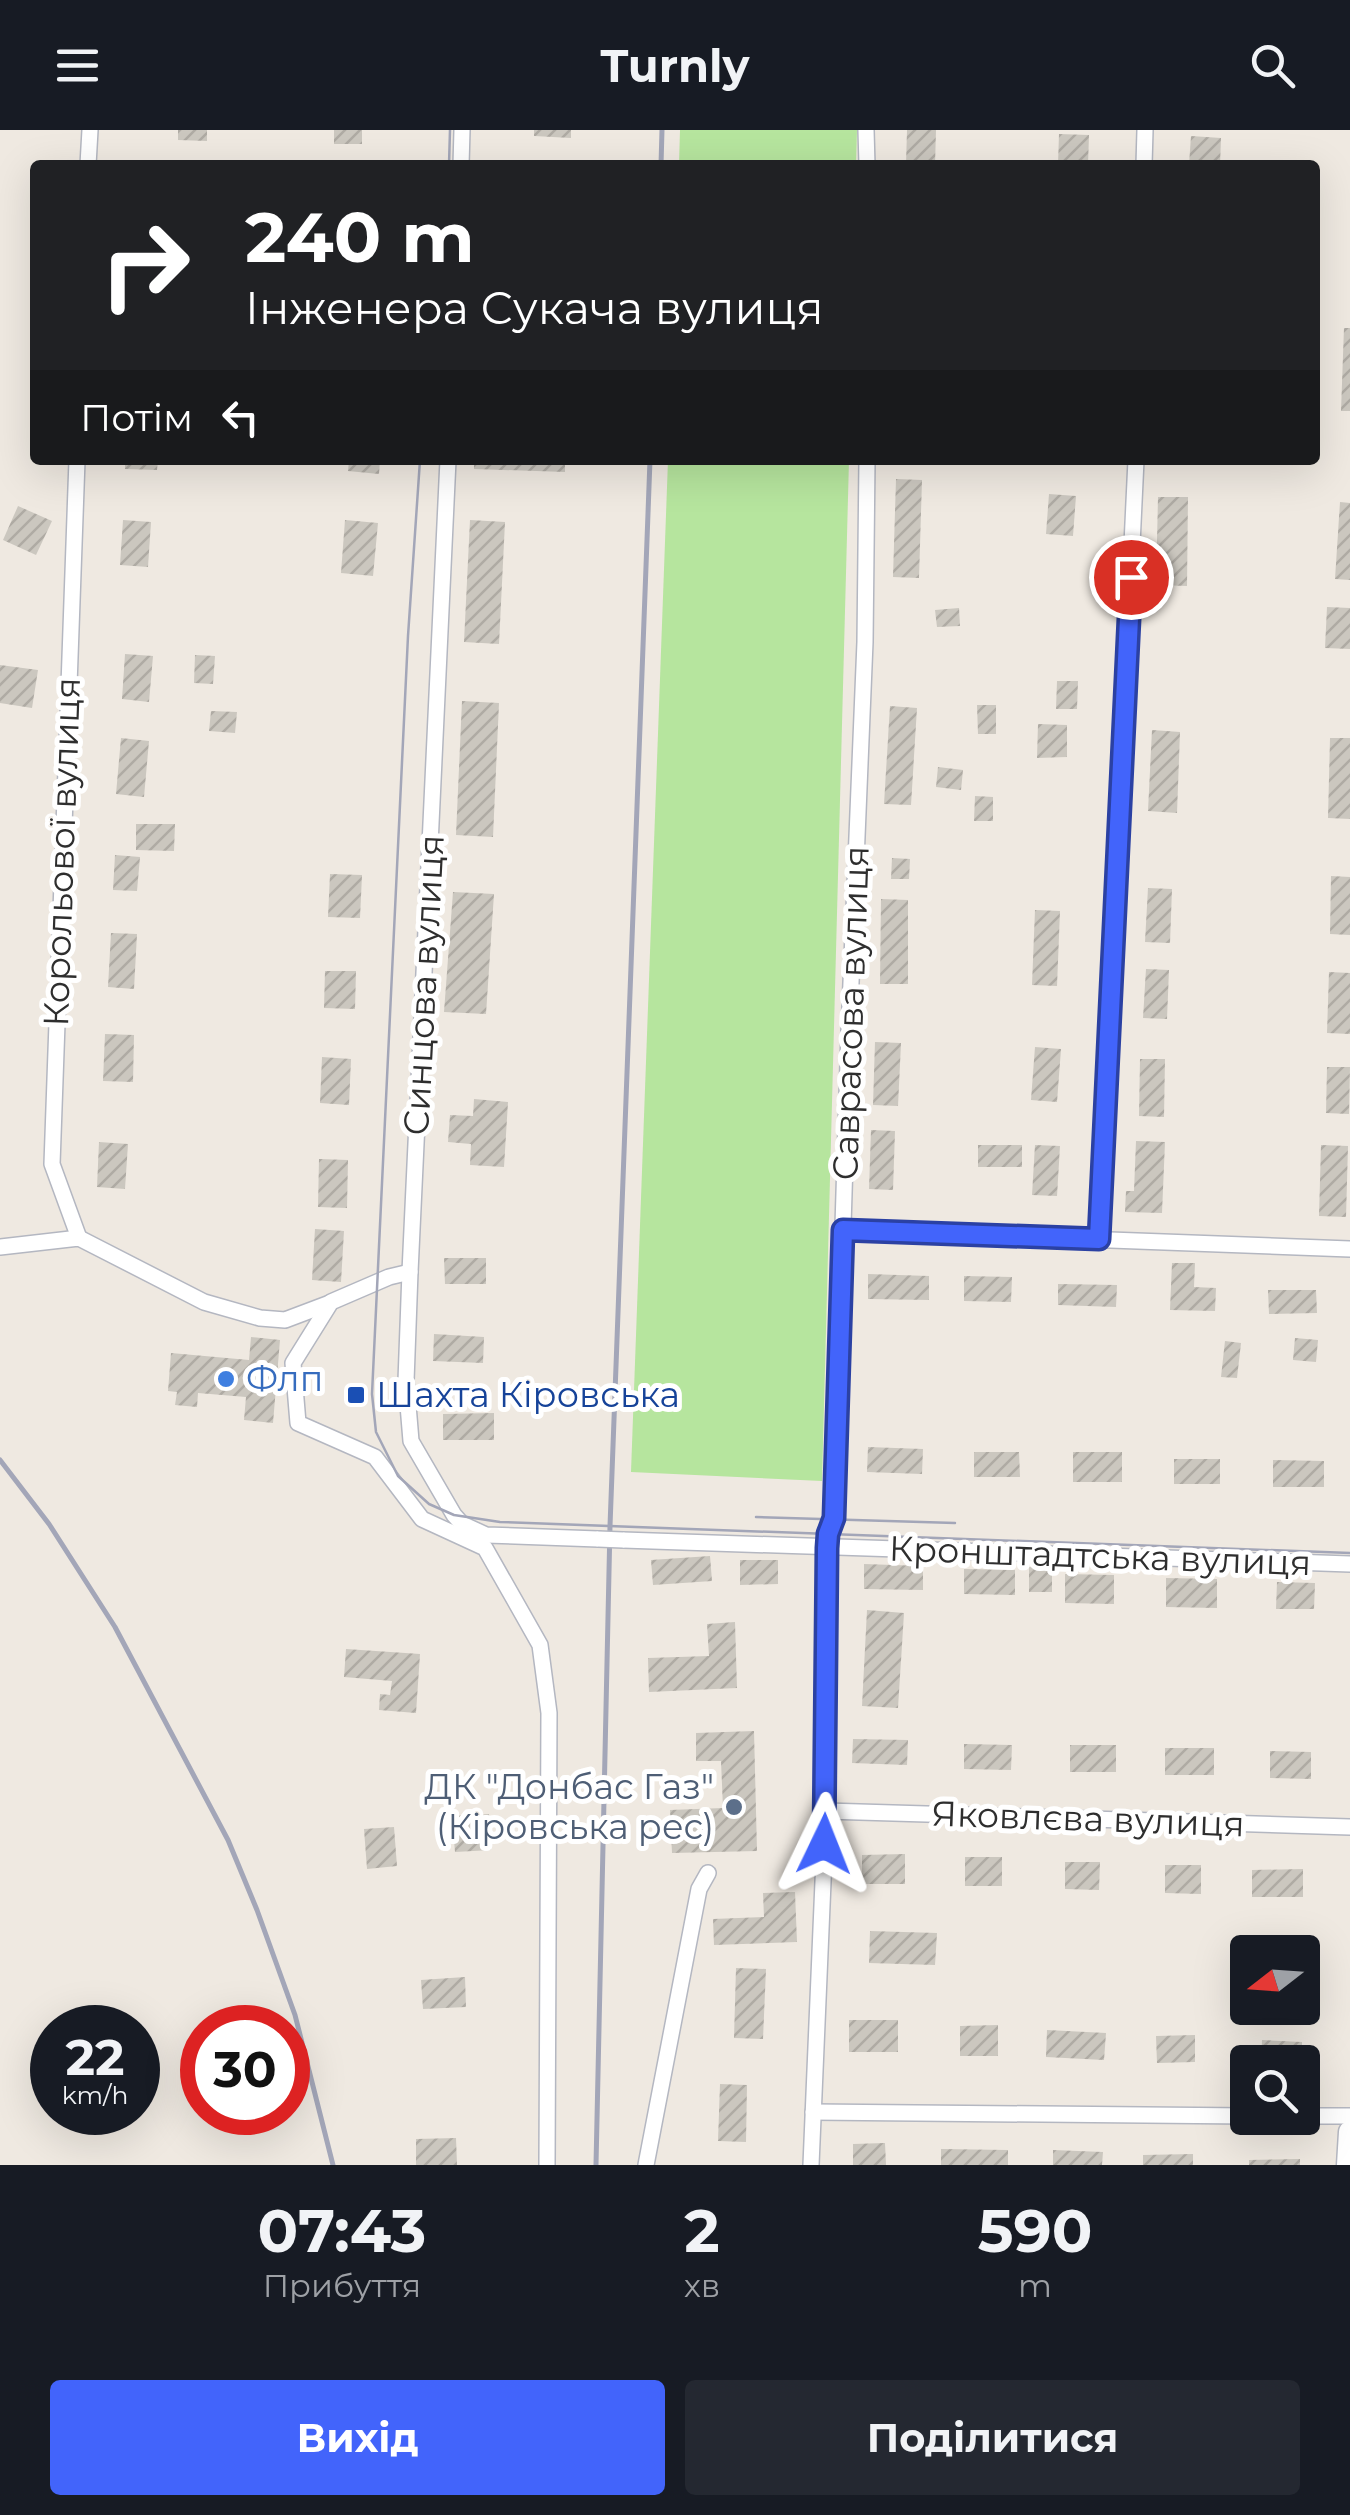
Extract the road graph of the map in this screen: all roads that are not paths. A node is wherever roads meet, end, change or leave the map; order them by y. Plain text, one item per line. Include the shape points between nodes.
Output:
1 (90, 130) edge
2 (462, 130) edge
3 (866, 130) edge
4 (1145, 130) edge
5 (88, 160) edge
6 (461, 160) edge
7 (867, 160) edge
8 (1144, 160) edge
9 (76, 465) edge
10 (448, 465) edge
11 (867, 465) edge
12 (1136, 465) edge
13 (843, 1230) junction
14 (79, 1238) junction
15 (1099, 1239) junction
16 (0, 1247) edge
17 (1350, 1249) edge
18 (410, 1272) junction
19 (331, 1302) junction
20 (445, 1500) joint
21 (827, 1548) junction
22 (1350, 1564) edge
23 (826, 1811) junction
24 (1350, 1827) edge
25 (708, 1873) dead end
26 (813, 2112) junction
27 (1230, 2116) edge
28 (1320, 2116) edge
29 (1350, 2116) edge
30 (1350, 2132) edge
31 (547, 2165) edge
32 (646, 2165) edge
33 (811, 2165) edge
34 (1348, 2165) edge

1 - 5 street
2 - 6 street
3 - 7 street
4 - 8 street
9 - 14 street, Корольової вулиця via 52,1164
10 - 18 street, Синцова вулиця
11 - 13 street, Саврасова вулиця
12 - 15 street
13 - 15 street
13 - 21 street, Саврасова вулиця via 834,1518
14 - 16 street
14 - 19 street via 204,1302 260,1318 286,1320
15 - 17 street
18 - 19 street
18 - 20 street, Синцова вулиця via 411,1442
19 - 31 street via 293,1363 298,1423 375,1456 422,1518 485,1548 540,1645 550,1713
20 - 21 street, Кронштадтська вулиця, bridge via 462,1524 486,1534
21 - 22 street, Кронштадтська вулиця
21 - 23 street, Саврасова вулиця
23 - 24 street, Яковлєва вулиця
23 - 26 street, Саврасова вулиця
25 - 32 street via 699,1889
26 - 27 street
26 - 33 street, Саврасова вулиця
28 - 29 street
30 - 34 main road

